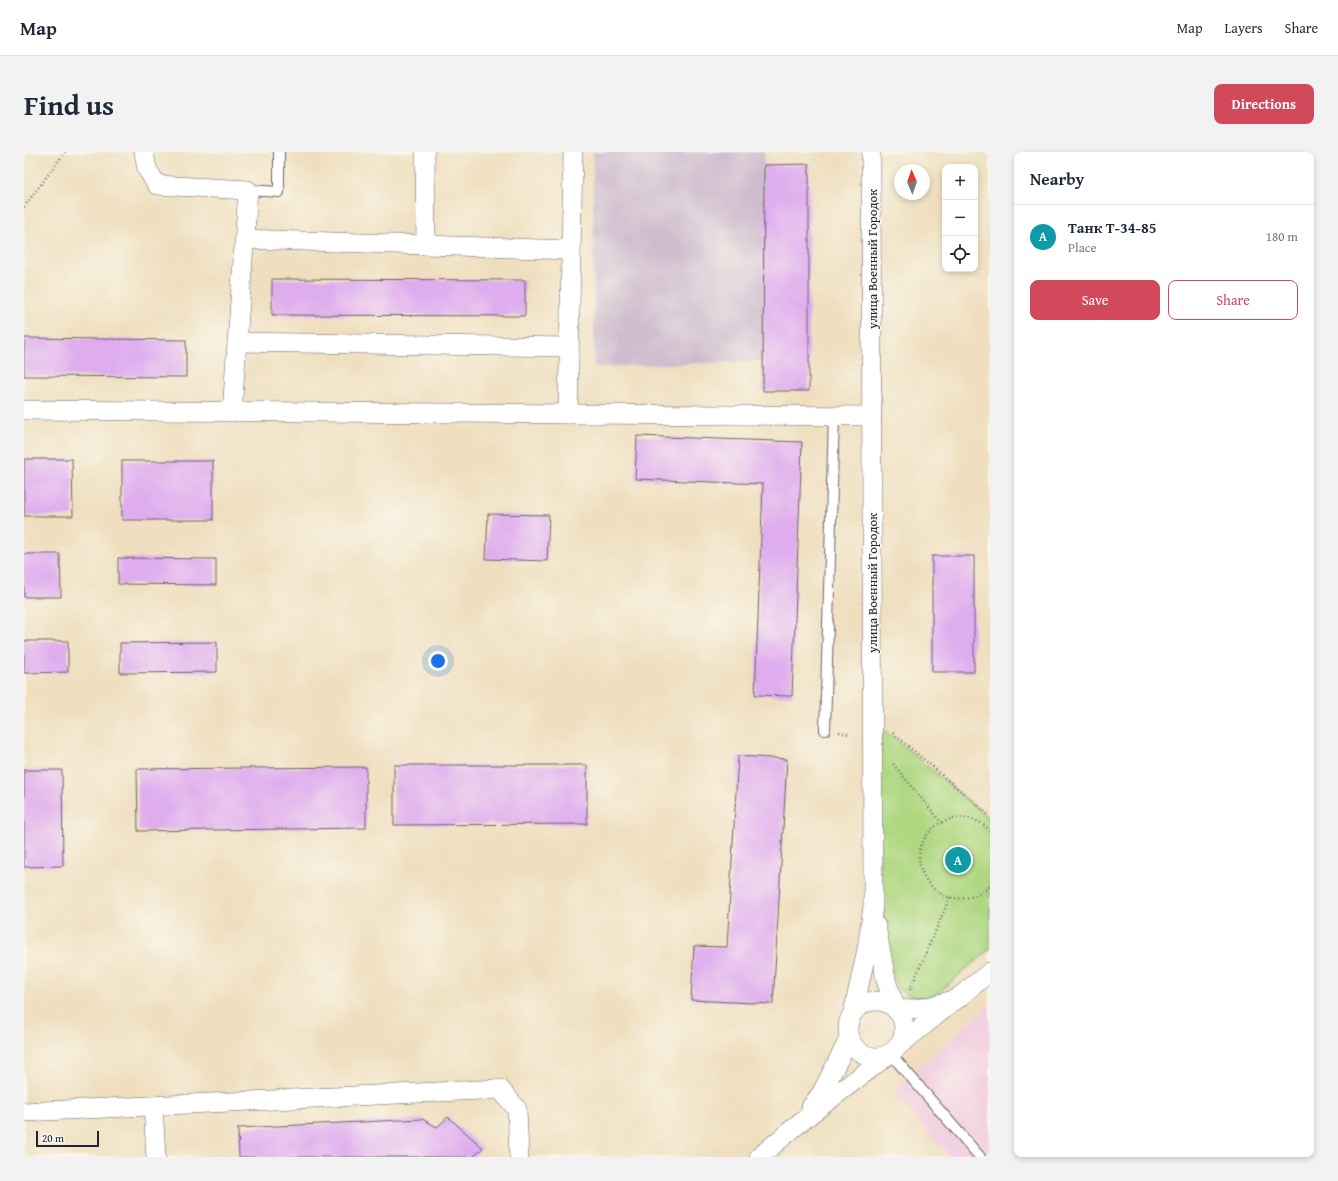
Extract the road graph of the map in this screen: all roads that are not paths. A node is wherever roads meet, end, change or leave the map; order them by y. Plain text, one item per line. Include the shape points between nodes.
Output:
1 (144, 152) edge
2 (280, 152) edge
3 (424, 152) edge
4 (573, 152) edge
5 (871, 152) edge
6 (248, 190) junction
7 (245, 239) junction
8 (426, 245) junction
9 (571, 250) junction
10 (237, 342) junction
11 (569, 347) junction
12 (24, 410) edge
13 (232, 412) junction
14 (568, 414) junction
15 (834, 416) junction
16 (872, 416) junction
17 (824, 730) dead end
18 (873, 906) junction
19 (990, 972) edge
20 (959, 998) junction
21 (896, 1010) junction
22 (853, 1012) junction
23 (849, 1039) junction
24 (894, 1050) junction
25 (153, 1106) junction
26 (24, 1112) edge
27 (803, 1120) junction
28 (156, 1157) edge
29 (519, 1157) edge
30 (759, 1157) edge
31 (980, 1157) edge

1 - 6 street via 147,169 157,185
2 - 6 lane via 280,192
3 - 8 street
4 - 9 street
5 - 16 street, улица Военный Городок
6 - 7 street
7 - 8 street
7 - 10 street
8 - 9 street
9 - 11 street
10 - 11 street
10 - 13 street
11 - 14 street
12 - 13 street
13 - 14 street
14 - 15 street
15 - 16 street
15 - 17 lane
16 - 18 street, улица Военный Городок
18 - 21 street via 886,980
18 - 22 street, улица Военный Городок via 867,949
19 - 20 street
20 - 21 street via 916,1010
20 - 24 street
21 - 22 street via 888,1004 874,1001 860,1006
21 - 24 street via 901,1017 904,1030 902,1040
22 - 23 street via 848,1025
23 - 24 street via 857,1050 868,1057 882,1057
23 - 27 street via 822,1092
24 - 27 street
24 - 31 lane
25 - 26 street
25 - 28 street
25 - 29 street via 500,1089 517,1109
27 - 30 street

